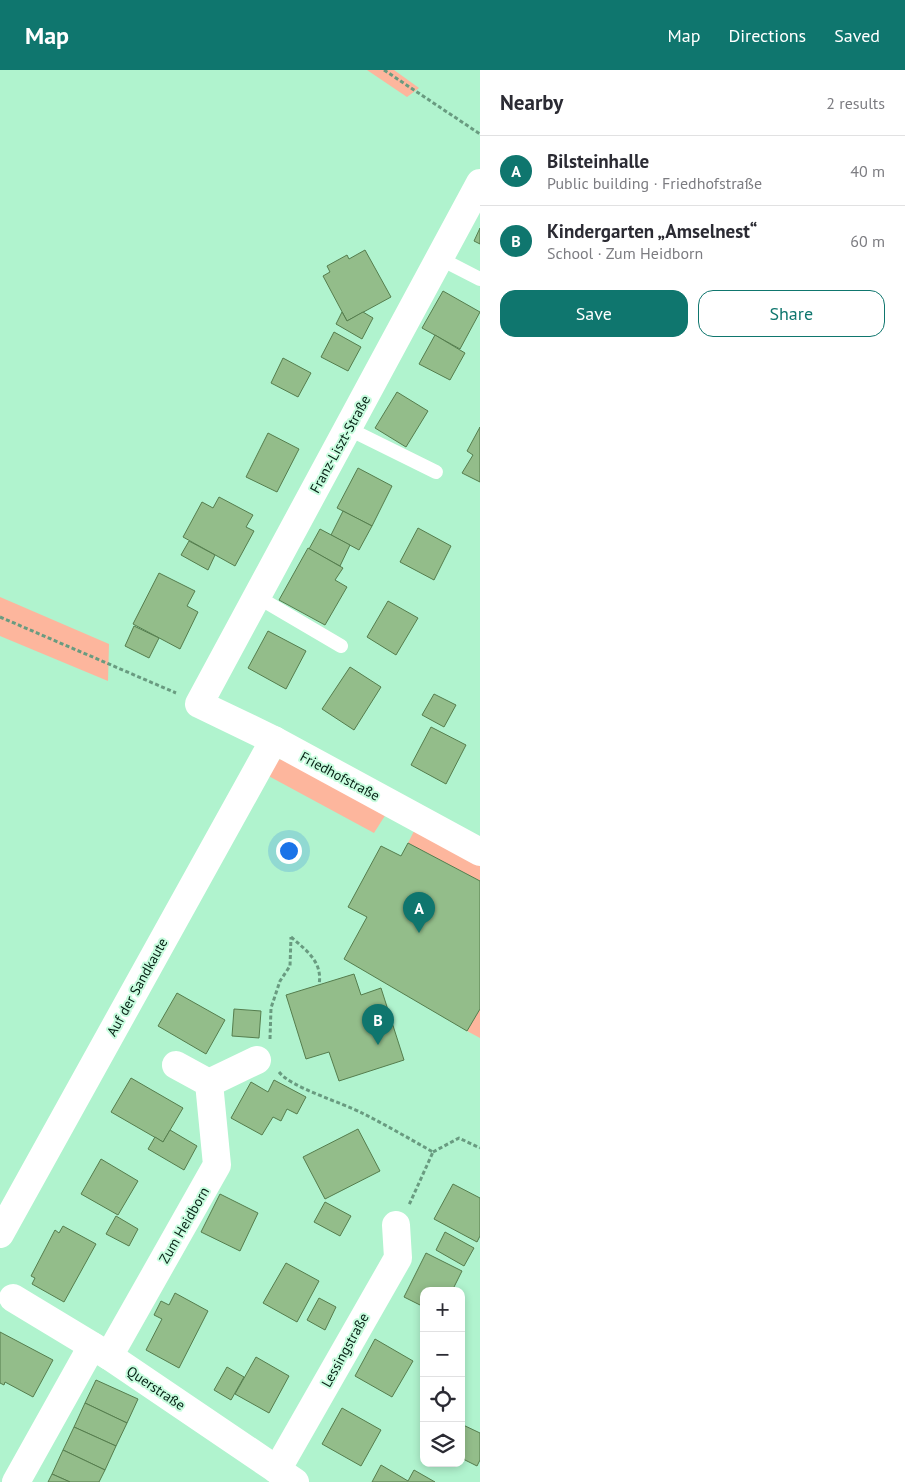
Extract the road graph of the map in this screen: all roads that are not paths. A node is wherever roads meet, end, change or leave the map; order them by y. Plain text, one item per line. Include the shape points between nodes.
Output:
1 (480, 184) edge
2 (440, 258) junction
3 (480, 278) edge
4 (349, 429) junction
5 (436, 472) dead end
6 (256, 596) junction
7 (341, 646) dead end
8 (199, 704) joint
9 (274, 740) junction
10 (480, 852) edge
11 (263, 1058) road end
12 (176, 1066) dead end
13 (209, 1083) junction
14 (396, 1225) road end
15 (0, 1234) edge
16 (14, 1298) dead end
17 (100, 1351) junction
18 (286, 1478) edge
19 (16, 1482) edge

1 - 2 street, Franz-Liszt-Straße
2 - 3 lane
2 - 4 street, Franz-Liszt-Straße
4 - 5 lane
4 - 6 street, Franz-Liszt-Straße
6 - 7 lane
6 - 8 street, Franz-Liszt-Straße
8 - 9 street, Friedhofstraße
9 - 10 street, Friedhofstraße
9 - 15 street, Auf der Sandkaute
11 - 13 street
12 - 13 street
13 - 17 street, Zum Heidborn via 218,1165
14 - 18 street, Lessingstraße via 398,1258
16 - 17 street, Querstraße
17 - 18 street, Querstraße
17 - 19 street, Zum Heidborn

